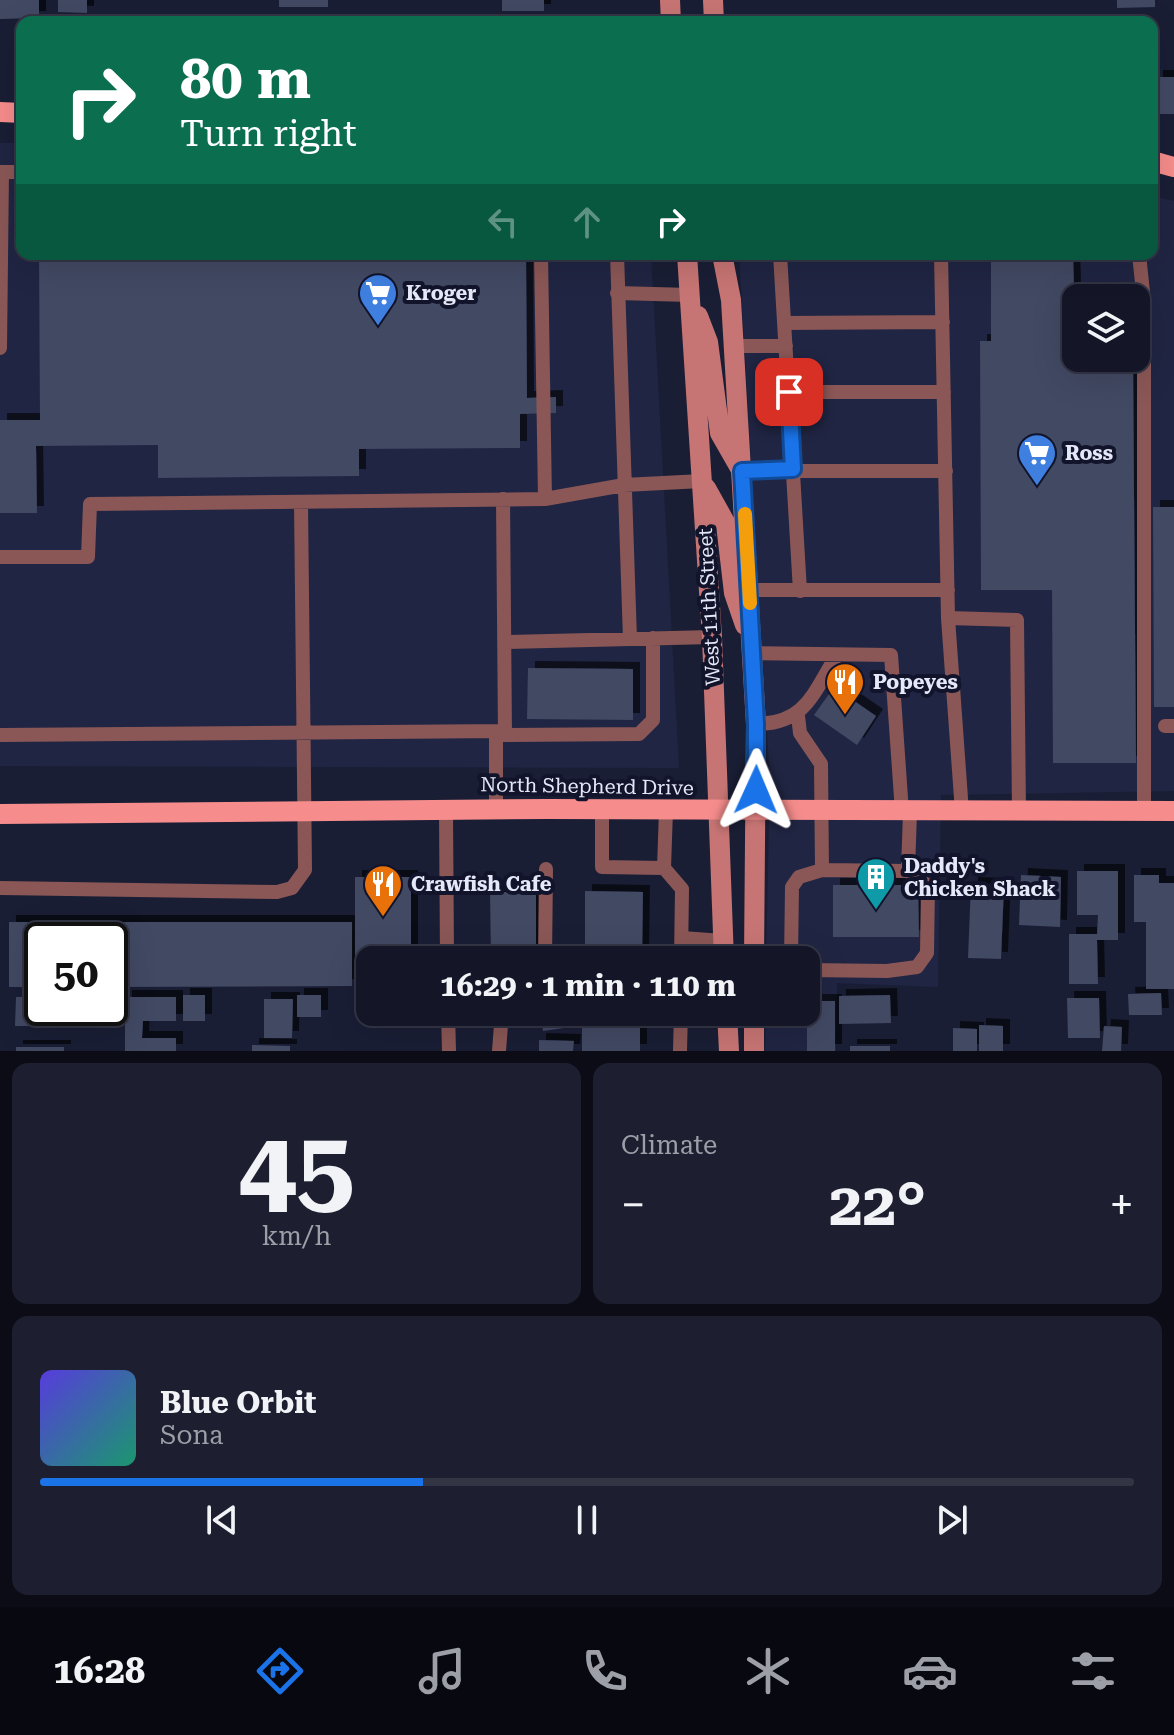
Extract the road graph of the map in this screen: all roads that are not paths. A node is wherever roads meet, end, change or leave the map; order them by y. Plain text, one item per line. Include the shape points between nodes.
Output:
1 (1, 172) edge
2 (541, 260) edge
3 (617, 260) edge
4 (687, 260) edge
5 (723, 260) edge
6 (780, 260) edge
7 (941, 260) edge
8 (1140, 260) edge
9 (617, 293) junction
10 (690, 295) junction
11 (943, 322) junction
12 (784, 323) junction
13 (734, 346) junction
14 (786, 346) junction
15 (0, 348) edge
16 (789, 392) junction
17 (944, 392) junction
18 (793, 469) junction
19 (742, 471) junction
20 (946, 471) junction
21 (702, 481) junction
22 (624, 485) junction
23 (503, 499) junction
24 (545, 499) junction
25 (301, 502) junction
26 (0, 557) edge
27 (750, 590) junction
28 (948, 590) junction
29 (800, 591) junction
30 (948, 618) junction
31 (712, 637) junction
32 (653, 638) junction
33 (630, 639) junction
34 (505, 642) junction
35 (753, 649) junction
36 (837, 655) junction
37 (798, 716) junction
38 (756, 724) junction
39 (500, 732) junction
40 (306, 733) junction
41 (0, 735) edge
42 (446, 809) junction
43 (496, 809) junction
44 (602, 810) junction
45 (666, 810) junction
46 (1144, 811) junction
47 (1174, 811) edge
48 (306, 812) junction
49 (718, 812) junction
50 (756, 812) junction
51 (823, 812) junction
52 (906, 812) junction
53 (962, 812) junction
54 (1019, 812) junction
55 (0, 814) edge
56 (664, 868) junction
57 (546, 869) dead end
58 (822, 870) junction
59 (908, 871) junction
60 (0, 888) edge
61 (682, 938) junction
62 (447, 946) edge
63 (545, 946) edge
64 (682, 946) edge
65 (708, 946) edge
66 (724, 946) edge
67 (754, 946) edge
68 (791, 946) edge
69 (820, 970) edge
70 (448, 1026) edge
71 (501, 1026) edge
72 (681, 1026) edge
73 (728, 1026) edge
74 (754, 1026) edge
75 (449, 1051) edge
76 (499, 1051) edge
77 (680, 1051) edge
78 (729, 1051) edge
79 (754, 1051) edge

1 - 15 lane
2 - 24 lane
3 - 9 lane
4 - 10 main road, West 11th Street
5 - 13 main road, West 11th Street
6 - 12 lane
7 - 11 lane
8 - 46 lane via 1144,302
9 - 10 lane
9 - 22 lane
10 - 19 main road via 708,342 720,433
10 - 21 main road, West 11th Street
11 - 12 lane
11 - 17 lane
12 - 14 lane
13 - 14 lane
13 - 19 main road, West 11th Street
14 - 16 lane
16 - 17 lane
16 - 18 lane
17 - 20 lane
18 - 19 lane
18 - 20 lane
18 - 29 lane
19 - 27 main road, West 11th Street
20 - 28 lane
21 - 22 lane
21 - 31 main road, West 11th Street
21 - 35 main road via 726,524 734,593
22 - 24 lane
22 - 33 lane
23 - 24 lane
23 - 25 lane
23 - 34 lane
25 - 26 lane via 90,504 88,557
25 - 40 lane
27 - 29 lane
27 - 35 main road, West 11th Street
28 - 29 lane
28 - 30 lane
30 - 53 lane
30 - 54 lane via 1017,620
31 - 32 lane
31 - 49 main road, West 11th Street
32 - 33 lane
32 - 39 lane via 653,720 639,734
33 - 34 lane
34 - 39 lane
35 - 36 lane
35 - 38 main road, West 11th Street
36 - 37 lane
36 - 52 lane via 891,655
37 - 38 lane
37 - 51 lane via 800,733 821,764
38 - 50 main road, West 11th Street
39 - 40 lane
39 - 43 lane
40 - 41 lane
40 - 48 lane
42 - 43 main road, North Shepherd Drive
42 - 48 main road, North Shepherd Drive
42 - 62 lane
43 - 44 main road, North Shepherd Drive
44 - 45 main road, North Shepherd Drive
44 - 56 lane via 602,867
45 - 49 main road, North Shepherd Drive
45 - 56 lane
46 - 47 main road, North Shepherd Drive
46 - 54 main road, North Shepherd Drive
48 - 55 main road, North Shepherd Drive
48 - 60 lane via 305,870 292,888 277,892
49 - 50 main road, North Shepherd Drive
49 - 66 main road, West 11th Street
50 - 51 main road, North Shepherd Drive
50 - 67 main road, West 11th Street
51 - 52 main road, North Shepherd Drive
51 - 58 lane
52 - 53 main road, North Shepherd Drive
52 - 59 lane
53 - 54 main road, North Shepherd Drive
56 - 61 lane via 682,889
57 - 63 lane
58 - 59 lane
58 - 68 lane via 799,877 792,887
59 - 69 lane via 928,886 924,961 887,971
61 - 64 lane
61 - 65 lane
70 - 75 lane
71 - 76 lane
72 - 77 lane
73 - 78 main road
74 - 79 main road

